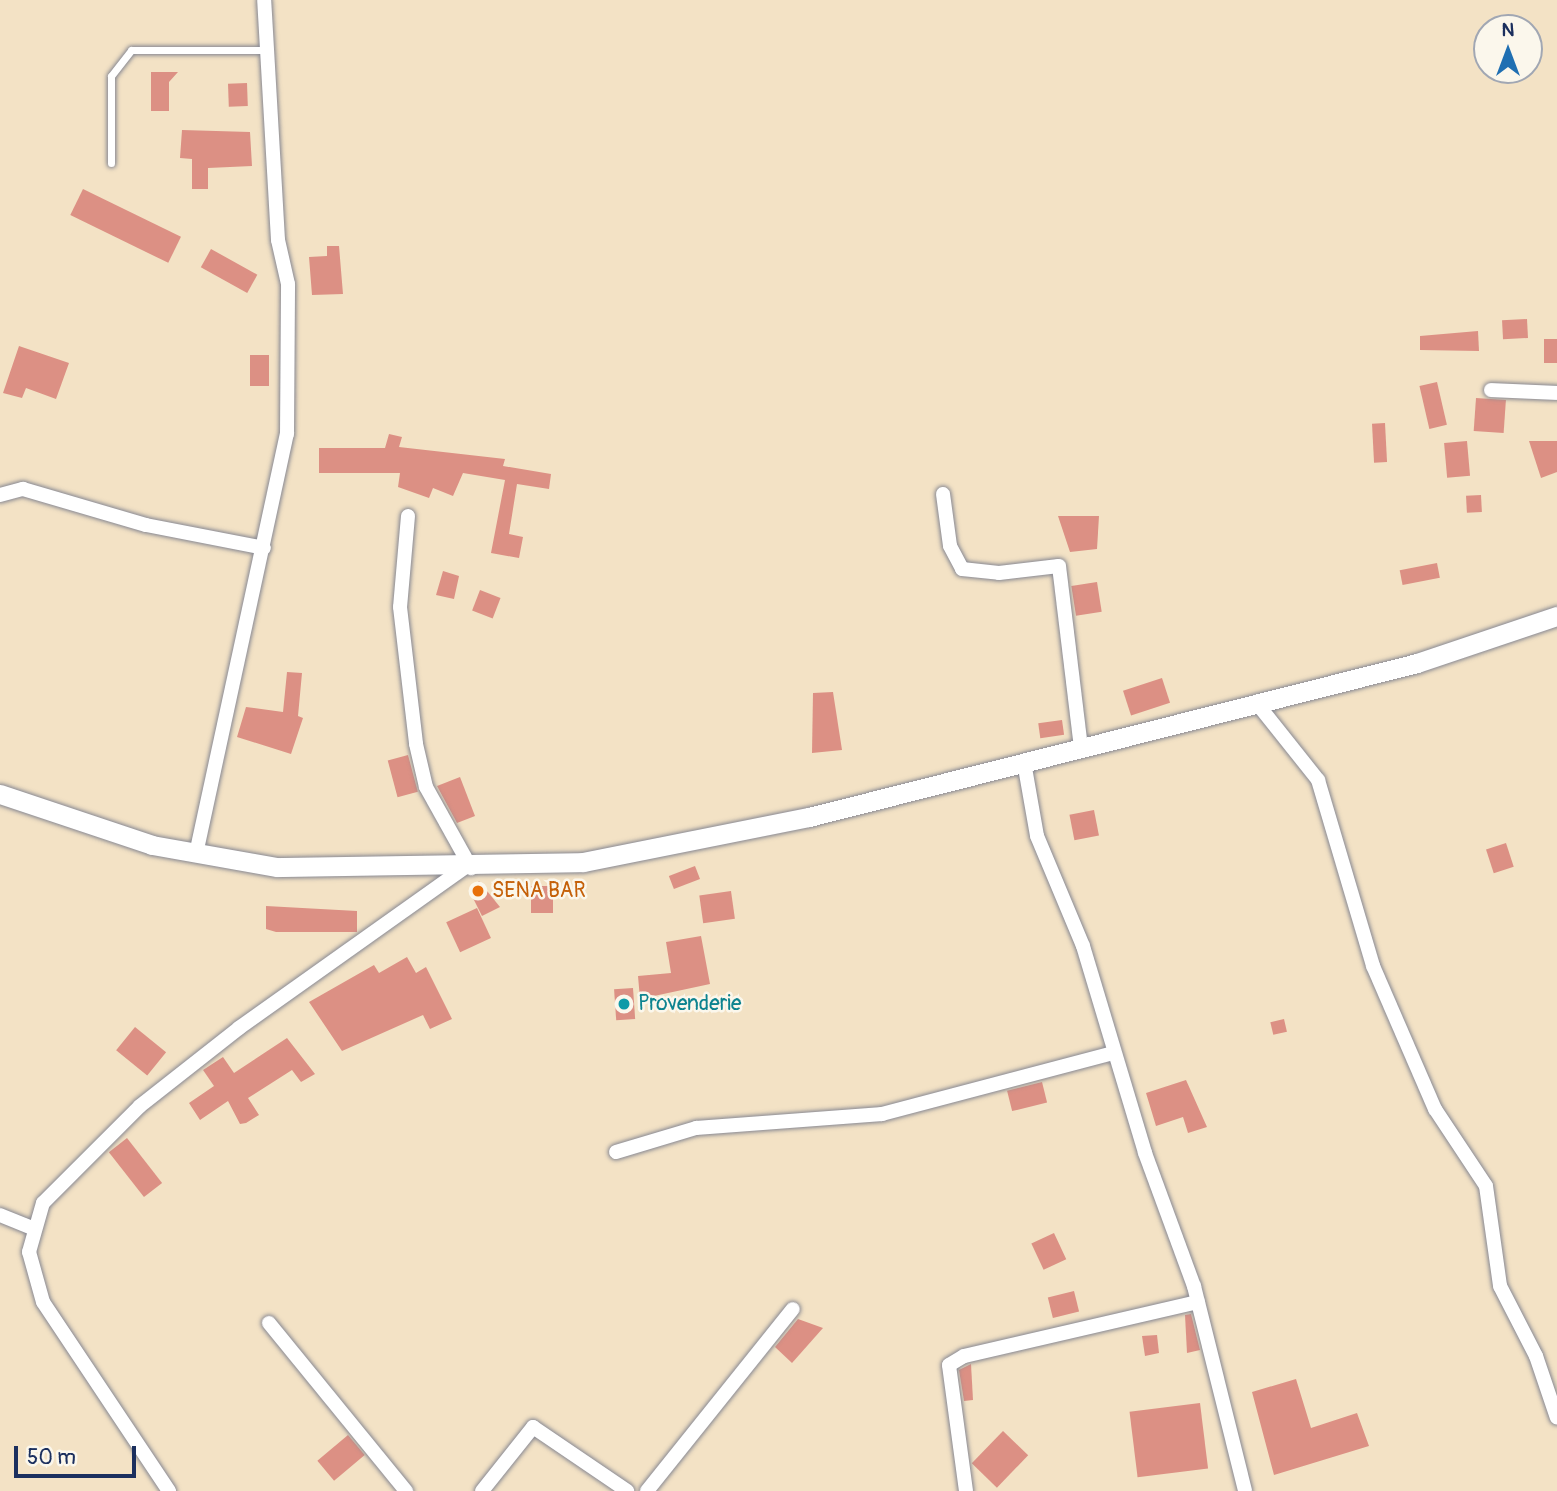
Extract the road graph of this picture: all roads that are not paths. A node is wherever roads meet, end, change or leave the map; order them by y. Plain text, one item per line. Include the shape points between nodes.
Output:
1 (264, 0) edge
2 (266, 50) junction
3 (111, 163) dead end
4 (1491, 390) dead end
5 (1557, 393) edge
6 (943, 494) dead end
7 (0, 495) edge
8 (408, 516) dead end
9 (264, 548) junction
10 (1557, 615) edge
11 (1256, 702) junction
12 (1081, 748) junction
13 (1024, 762) junction
14 (0, 794) edge
15 (196, 855) junction
16 (468, 868) junction
17 (1113, 1053) junction
18 (616, 1152) dead end
19 (0, 1215) edge
20 (32, 1227) junction
21 (1198, 1302) junction
22 (793, 1309) dead end
23 (269, 1324) dead end
24 (1557, 1418) edge
25 (169, 1491) edge
26 (406, 1491) edge
27 (481, 1491) edge
28 (627, 1491) edge
29 (647, 1491) edge
30 (966, 1491) edge
31 (1245, 1491) edge

1 - 2 street
2 - 3 lane via 131,50 111,76
2 - 9 street via 290,351 287,434
4 - 5 street
6 - 12 street via 950,546 962,569 999,573 1059,565
7 - 9 street via 23,489 146,525
8 - 16 street via 399,581 415,744 426,787
9 - 15 street
10 - 11 main road via 1417,663
11 - 12 main road
11 - 24 street via 1318,780 1373,966 1435,1109 1486,1186 1500,1286 1536,1356
12 - 13 main road
13 - 16 main road via 690,844 583,862
13 - 17 street via 1037,836 1083,946
14 - 15 main road
15 - 16 main road via 277,867
16 - 20 street via 239,1028 140,1106 61,1180
17 - 18 street via 882,1114 696,1128
17 - 21 street
19 - 20 street
20 - 25 street via 29,1252 43,1302
21 - 30 street via 964,1356 949,1365
21 - 31 street
22 - 29 street
23 - 26 street
27 - 28 street via 533,1427

